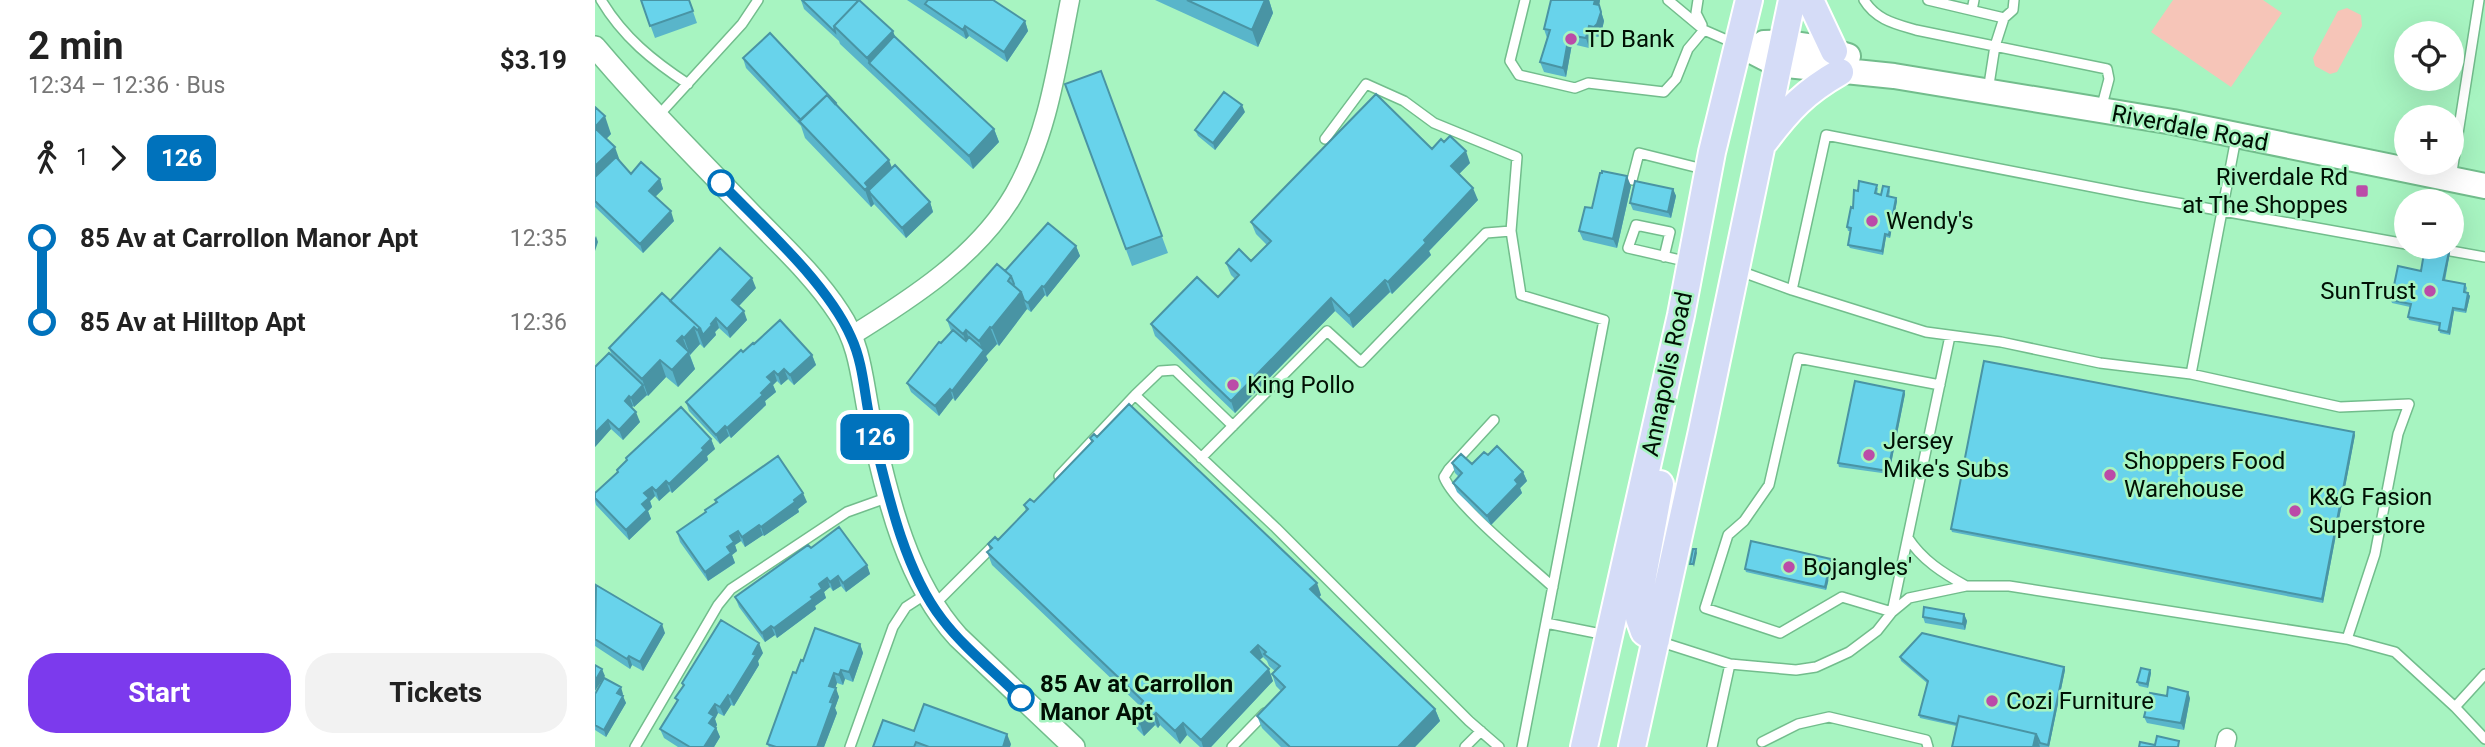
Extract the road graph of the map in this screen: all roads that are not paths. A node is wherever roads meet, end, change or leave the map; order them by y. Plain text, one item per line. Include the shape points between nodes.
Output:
1 (601, 0) edge
2 (758, 0) edge
3 (1070, 0) edge
4 (1525, 0) edge
5 (1668, 0) edge
6 (1698, 0) edge
7 (1749, 0) edge
8 (1792, 0) edge
9 (1810, 0) edge
10 (1864, 0) edge
11 (1931, 0) edge
12 (1974, 0) edge
13 (2014, 0) edge
14 (2479, 0) edge
15 (1972, 10) junction
16 (2004, 18) junction
17 (1704, 30) junction
18 (1738, 44) junction
19 (595, 47) edge
20 (1996, 47) junction
21 (1780, 53) junction
22 (1837, 61) junction
23 (688, 83) junction
24 (1988, 91) junction
25 (2101, 110) junction
26 (658, 116) junction
27 (2236, 136) junction
28 (1325, 139) dead end
29 (1760, 148) junction
30 (1709, 170) junction
31 (1632, 180) edge
32 (2451, 180) junction
33 (2485, 186) edge
34 (2222, 211) junction
35 (1511, 231) junction
36 (2394, 242) edge
37 (2464, 253) edge
38 (1664, 257) junction
39 (2485, 257) edge
40 (1691, 262) junction
41 (1735, 270) junction
42 (1792, 290) junction
43 (851, 336) junction
44 (1950, 336) junction
45 (1671, 361) junction
46 (2191, 374) junction
47 (1940, 385) junction
48 (1135, 395) junction
49 (1494, 420) dead end
50 (1233, 426) junction
51 (1201, 458) junction
52 (1052, 483) edge
53 (890, 496) junction
54 (1908, 538) junction
55 (997, 542) edge
56 (1966, 586) junction
57 (1553, 587) junction
58 (930, 600) junction
59 (1892, 612) junction
60 (1546, 623) junction
61 (1609, 636) junction
62 (2347, 639) junction
63 (1656, 640) junction
64 (1730, 664) junction
65 (2485, 674) edge
66 (1272, 705) edge
67 (2455, 707) junction
68 (1481, 731) junction
69 (2485, 739) edge
70 (1762, 741) dead end
71 (1927, 744) edge
72 (1072, 746) edge
73 (635, 747) edge
74 (850, 747) edge
75 (1232, 747) edge
76 (1465, 747) edge
77 (1499, 747) edge
78 (1523, 747) edge
79 (1584, 747) edge
80 (1632, 747) edge
81 (1712, 747) edge

1 - 23 lane via 635,44
2 - 23 lane
3 - 43 street via 1042,128 1015,193 987,231 948,268
4 - 17 lane via 1510,61 1519,75 1575,88 1588,83 1664,92
5 - 17 lane
6 - 17 lane via 1696,13
7 - 18 main road, Annapolis Road
8 - 21 main road, Annapolis Road
9 - 22 main road
10 - 20 lane via 1885,21
11 - 15 lane
12 - 15 lane
13 - 16 lane via 2013,10
14 - 32 lane
15 - 16 lane
16 - 20 lane
17 - 18 lane
18 - 21 main road, Riverdale Road
18 - 30 main road, Annapolis Road
19 - 26 street
20 - 24 lane
20 - 25 lane via 2107,69
21 - 22 main road, Riverdale Road
21 - 29 main road, Annapolis Road
22 - 24 main road, Riverdale Road via 1894,76
22 - 29 main road
23 - 26 lane
24 - 25 main road, Riverdale Road
25 - 27 main road, Riverdale Road
26 - 43 street via 792,256 839,313
27 - 32 main road, Riverdale Road
27 - 34 lane
28 - 35 lane via 1366,84 1405,100 1434,123 1517,157
29 - 41 main road, Annapolis Road
30 - 31 lane via 1639,153
30 - 40 main road, Annapolis Road
32 - 33 main road, Riverdale Road
34 - 36 lane
34 - 42 lane via 1826,135
34 - 46 lane
35 - 50 lane via 1486,233 1361,362 1328,331
35 - 57 lane via 1521,295 1604,320
37 - 39 lane
38 - 38 lane via 1628,248 1636,225 1670,232
38 - 40 lane
40 - 45 main road, Annapolis Road
41 - 42 lane
41 - 63 main road, Annapolis Road
42 - 44 lane
43 - 53 street
44 - 46 lane
44 - 47 lane
45 - 61 main road, Annapolis Road
45 - 63 main road via 1673,416 1639,598 1644,632
46 - 62 lane via 2340,407 2409,404 2398,434 2375,554
47 - 54 lane
47 - 59 lane via 1798,358 1769,485 1728,535 1705,608 1780,633 1842,597
48 - 50 lane via 1160,372 1175,370
48 - 51 lane
48 - 52 lane
49 - 57 lane via 1444,477 1463,504
50 - 51 lane
51 - 68 lane
53 - 58 street via 906,552
53 - 73 lane via 847,512 731,589
54 - 56 lane via 1917,553
54 - 59 lane
55 - 58 lane
56 - 59 lane via 1909,598
56 - 62 lane via 2009,586
57 - 60 lane
58 - 72 street via 958,637
58 - 74 lane via 906,607 893,627
59 - 64 lane via 1877,631 1849,652 1816,667 1780,670
60 - 61 lane
60 - 78 lane
61 - 79 main road, Annapolis Road
62 - 67 lane via 2395,652
63 - 64 lane
63 - 80 main road, Annapolis Road
64 - 81 lane
65 - 67 lane
66 - 75 lane
67 - 69 lane
68 - 76 lane
68 - 77 lane
70 - 71 lane via 1798,724 1829,717

